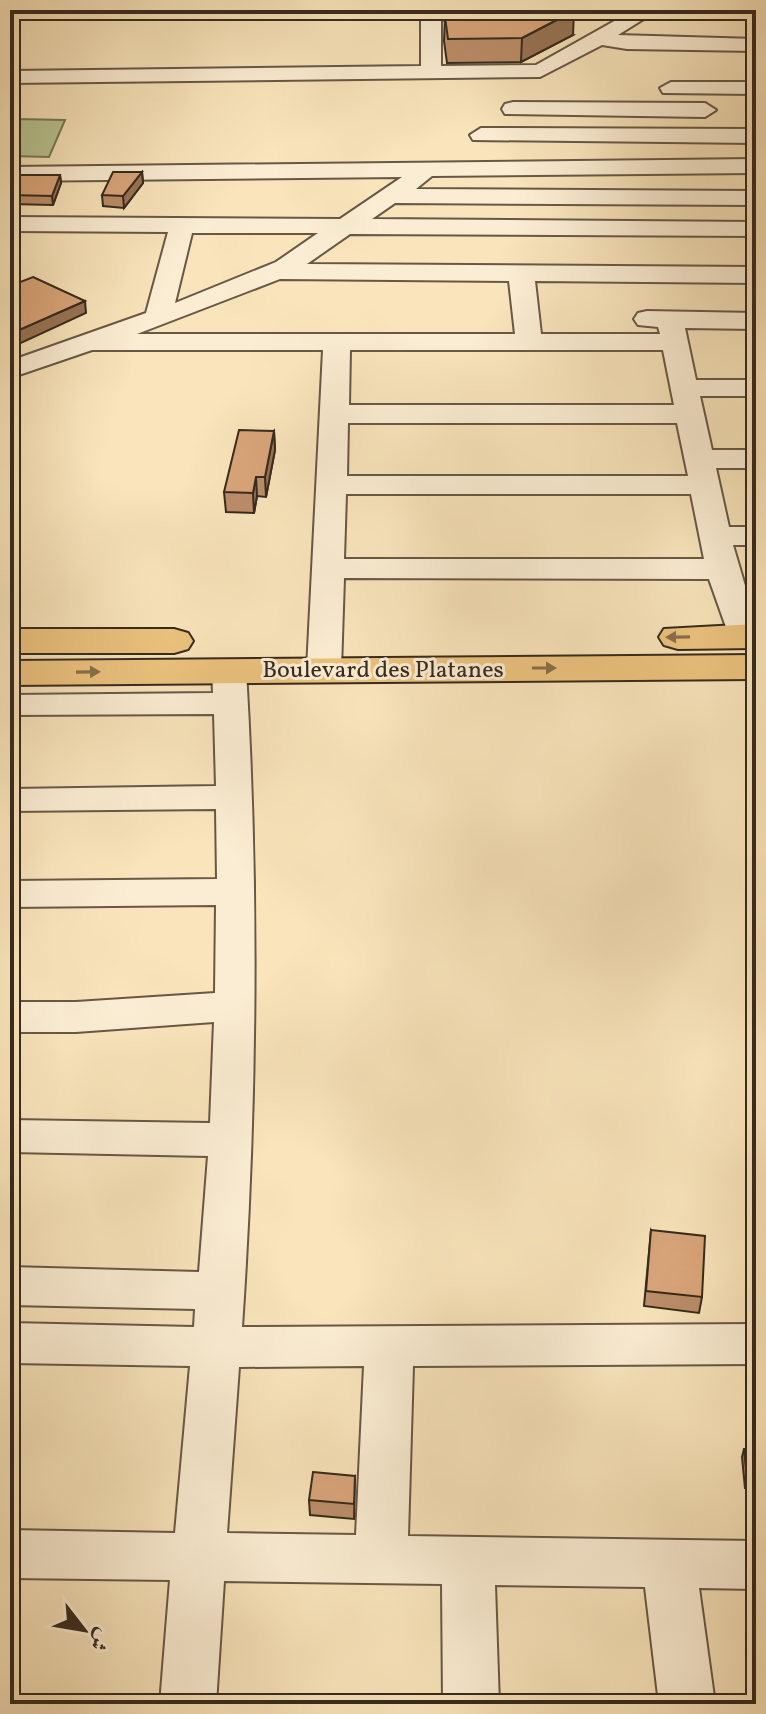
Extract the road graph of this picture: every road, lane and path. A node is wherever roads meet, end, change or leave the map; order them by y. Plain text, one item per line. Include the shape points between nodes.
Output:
1 (461, 10) edge
2 (648, 10) edge
3 (571, 25) edge
4 (603, 35) junction
5 (756, 45) edge
6 (431, 72) junction
7 (10, 77) edge
8 (621, 88) dead end
9 (700, 88) junction
10 (756, 88) edge
11 (513, 109) dead end
12 (713, 110) junction
13 (756, 110) edge
14 (481, 135) dead end
15 (721, 136) junction
16 (756, 136) edge
17 (599, 137) junction
18 (559, 166) junction
19 (756, 166) edge
20 (598, 167) junction
21 (424, 169) junction
22 (10, 174) edge
23 (387, 196) junction
24 (561, 197) junction
25 (756, 198) edge
26 (10, 224) edge
27 (182, 225) junction
28 (344, 226) junction
29 (564, 228) junction
30 (756, 229) edge
31 (275, 271) junction
32 (521, 273) junction
33 (756, 275) edge
34 (158, 317) junction
35 (756, 321) edge
36 (528, 330) junction
37 (671, 331) junction
38 (88, 342) junction
39 (337, 342) junction
40 (10, 370) edge
41 (756, 388) edge
42 (685, 401) junction
43 (334, 414) junction
44 (756, 459) edge
45 (701, 472) junction
46 (331, 485) junction
47 (714, 536) junction
48 (756, 536) edge
49 (327, 568) junction
50 (722, 569) junction
51 (10, 641) edge
52 (752, 647) edge
53 (323, 655) junction
54 (10, 673) edge
55 (230, 687) junction
56 (10, 705) edge
57 (234, 797) junction
58 (10, 800) edge
59 (237, 892) junction
60 (10, 894) edge
61 (235, 1006) junction
62 (10, 1017) edge
63 (10, 1136) edge
64 (230, 1140) junction
65 (10, 1286) edge
66 (220, 1291) junction
67 (10, 1343) edge
68 (756, 1344) edge
69 (389, 1346) junction
70 (216, 1347) junction
71 (10, 1554) edge
72 (198, 1554) junction
73 (381, 1558) junction
74 (468, 1559) junction
75 (669, 1563) junction
76 (756, 1565) edge
77 (188, 1704) edge
78 (471, 1704) edge
79 (687, 1704) edge

1 - 6 street via 431,16 442,44
2 - 4 street
3 - 4 street
4 - 5 street via 627,43
4 - 6 street via 540,71
6 - 7 street
8 - 9 street
9 - 10 street
9 - 12 street
11 - 12 street
12 - 13 street
12 - 15 street
14 - 17 street
15 - 16 street
15 - 17 street
17 - 20 street
18 - 20 street
18 - 21 street
18 - 24 street
19 - 20 street
21 - 22 street
21 - 23 street
23 - 24 street
23 - 28 street
24 - 25 street
24 - 29 street
26 - 27 street
27 - 28 street
27 - 34 street
28 - 29 street
28 - 31 street
29 - 30 street
31 - 32 street
31 - 34 street
32 - 33 street
32 - 36 street
34 - 38 street
35 - 37 street
36 - 37 street
36 - 39 street
37 - 42 street
38 - 39 street
38 - 40 street
39 - 43 street
41 - 42 street
42 - 43 street
42 - 45 street
43 - 46 street
44 - 45 street
45 - 46 street
45 - 47 street
46 - 49 street
47 - 48 street
47 - 50 street
49 - 50 street
49 - 53 street
50 - 52 street
51 - 53 main road, Boulevard des Platanes
52 - 53 main road, Boulevard des Platanes
53 - 55 main road, Boulevard des Platanes
54 -> 55 main road, Boulevard des Platanes
55 - 56 street
55 - 57 street
57 - 58 street
57 - 59 street
59 - 60 street
59 - 61 street
61 - 62 street
61 - 64 street
63 - 64 street
64 - 66 street
65 - 66 street
66 - 70 street
67 - 70 street
68 - 69 street
69 - 70 street
69 - 73 street
70 - 72 street
71 - 72 street
72 - 73 street
72 - 77 street
73 - 74 street
74 - 75 street
74 - 78 street
75 - 76 street
75 - 79 street

